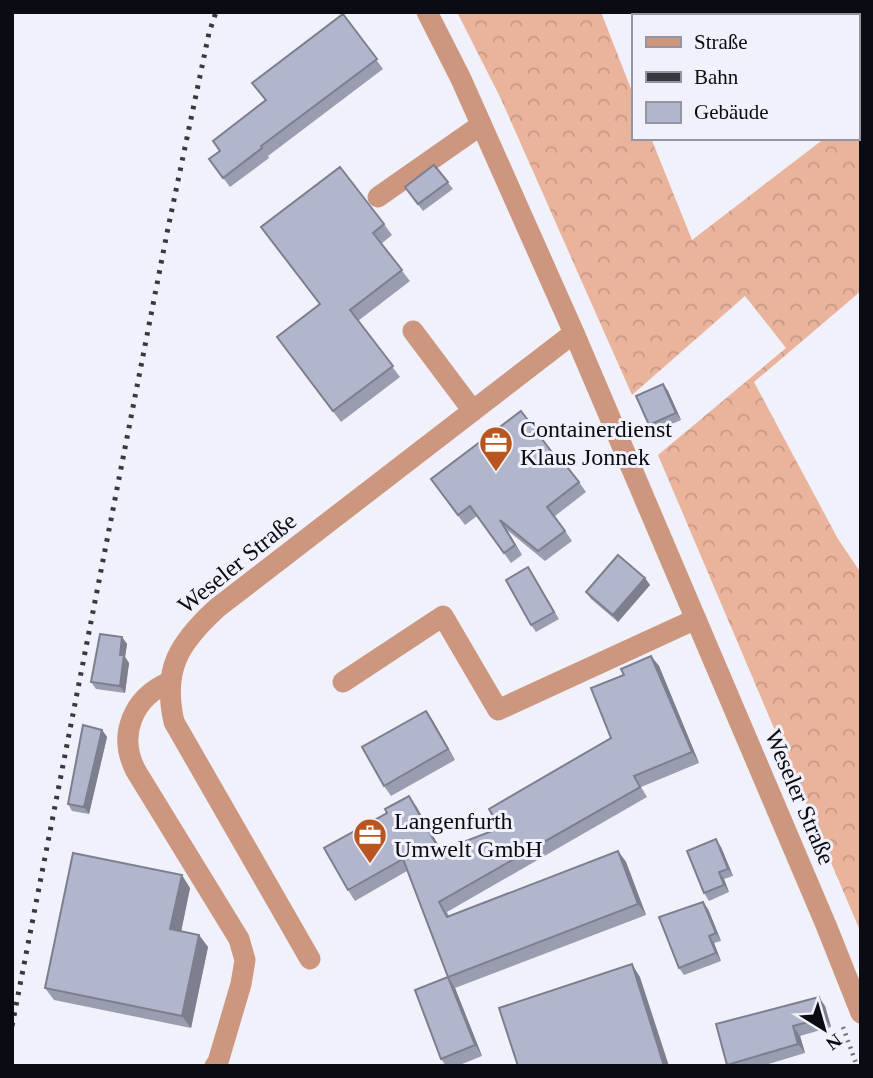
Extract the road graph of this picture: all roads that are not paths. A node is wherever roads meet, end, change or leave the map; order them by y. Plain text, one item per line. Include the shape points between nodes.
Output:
1 (427, 12) edge
2 (481, 125) junction
3 (378, 197) dead end
4 (413, 331) dead end
5 (574, 333) junction
6 (472, 411) junction
7 (696, 619) junction
8 (169, 682) junction
9 (343, 682) dead end
10 (310, 959) dead end
11 (861, 1013) edge
12 (215, 1066) edge

1 - 2 street, Weseler Straße
2 - 3 street
2 - 5 street, Weseler Straße
4 - 6 street
5 - 6 street, Weseler Straße
5 - 7 street, Weseler Straße
6 - 8 street, Weseler Straße via 217,608 185,641
7 - 9 street via 498,710 443,616
7 - 11 street, Weseler Straße
8 - 10 street, Weseler Straße via 174,722
8 - 12 street via 150,693 134,713 126,744 136,771 239,939 245,960

